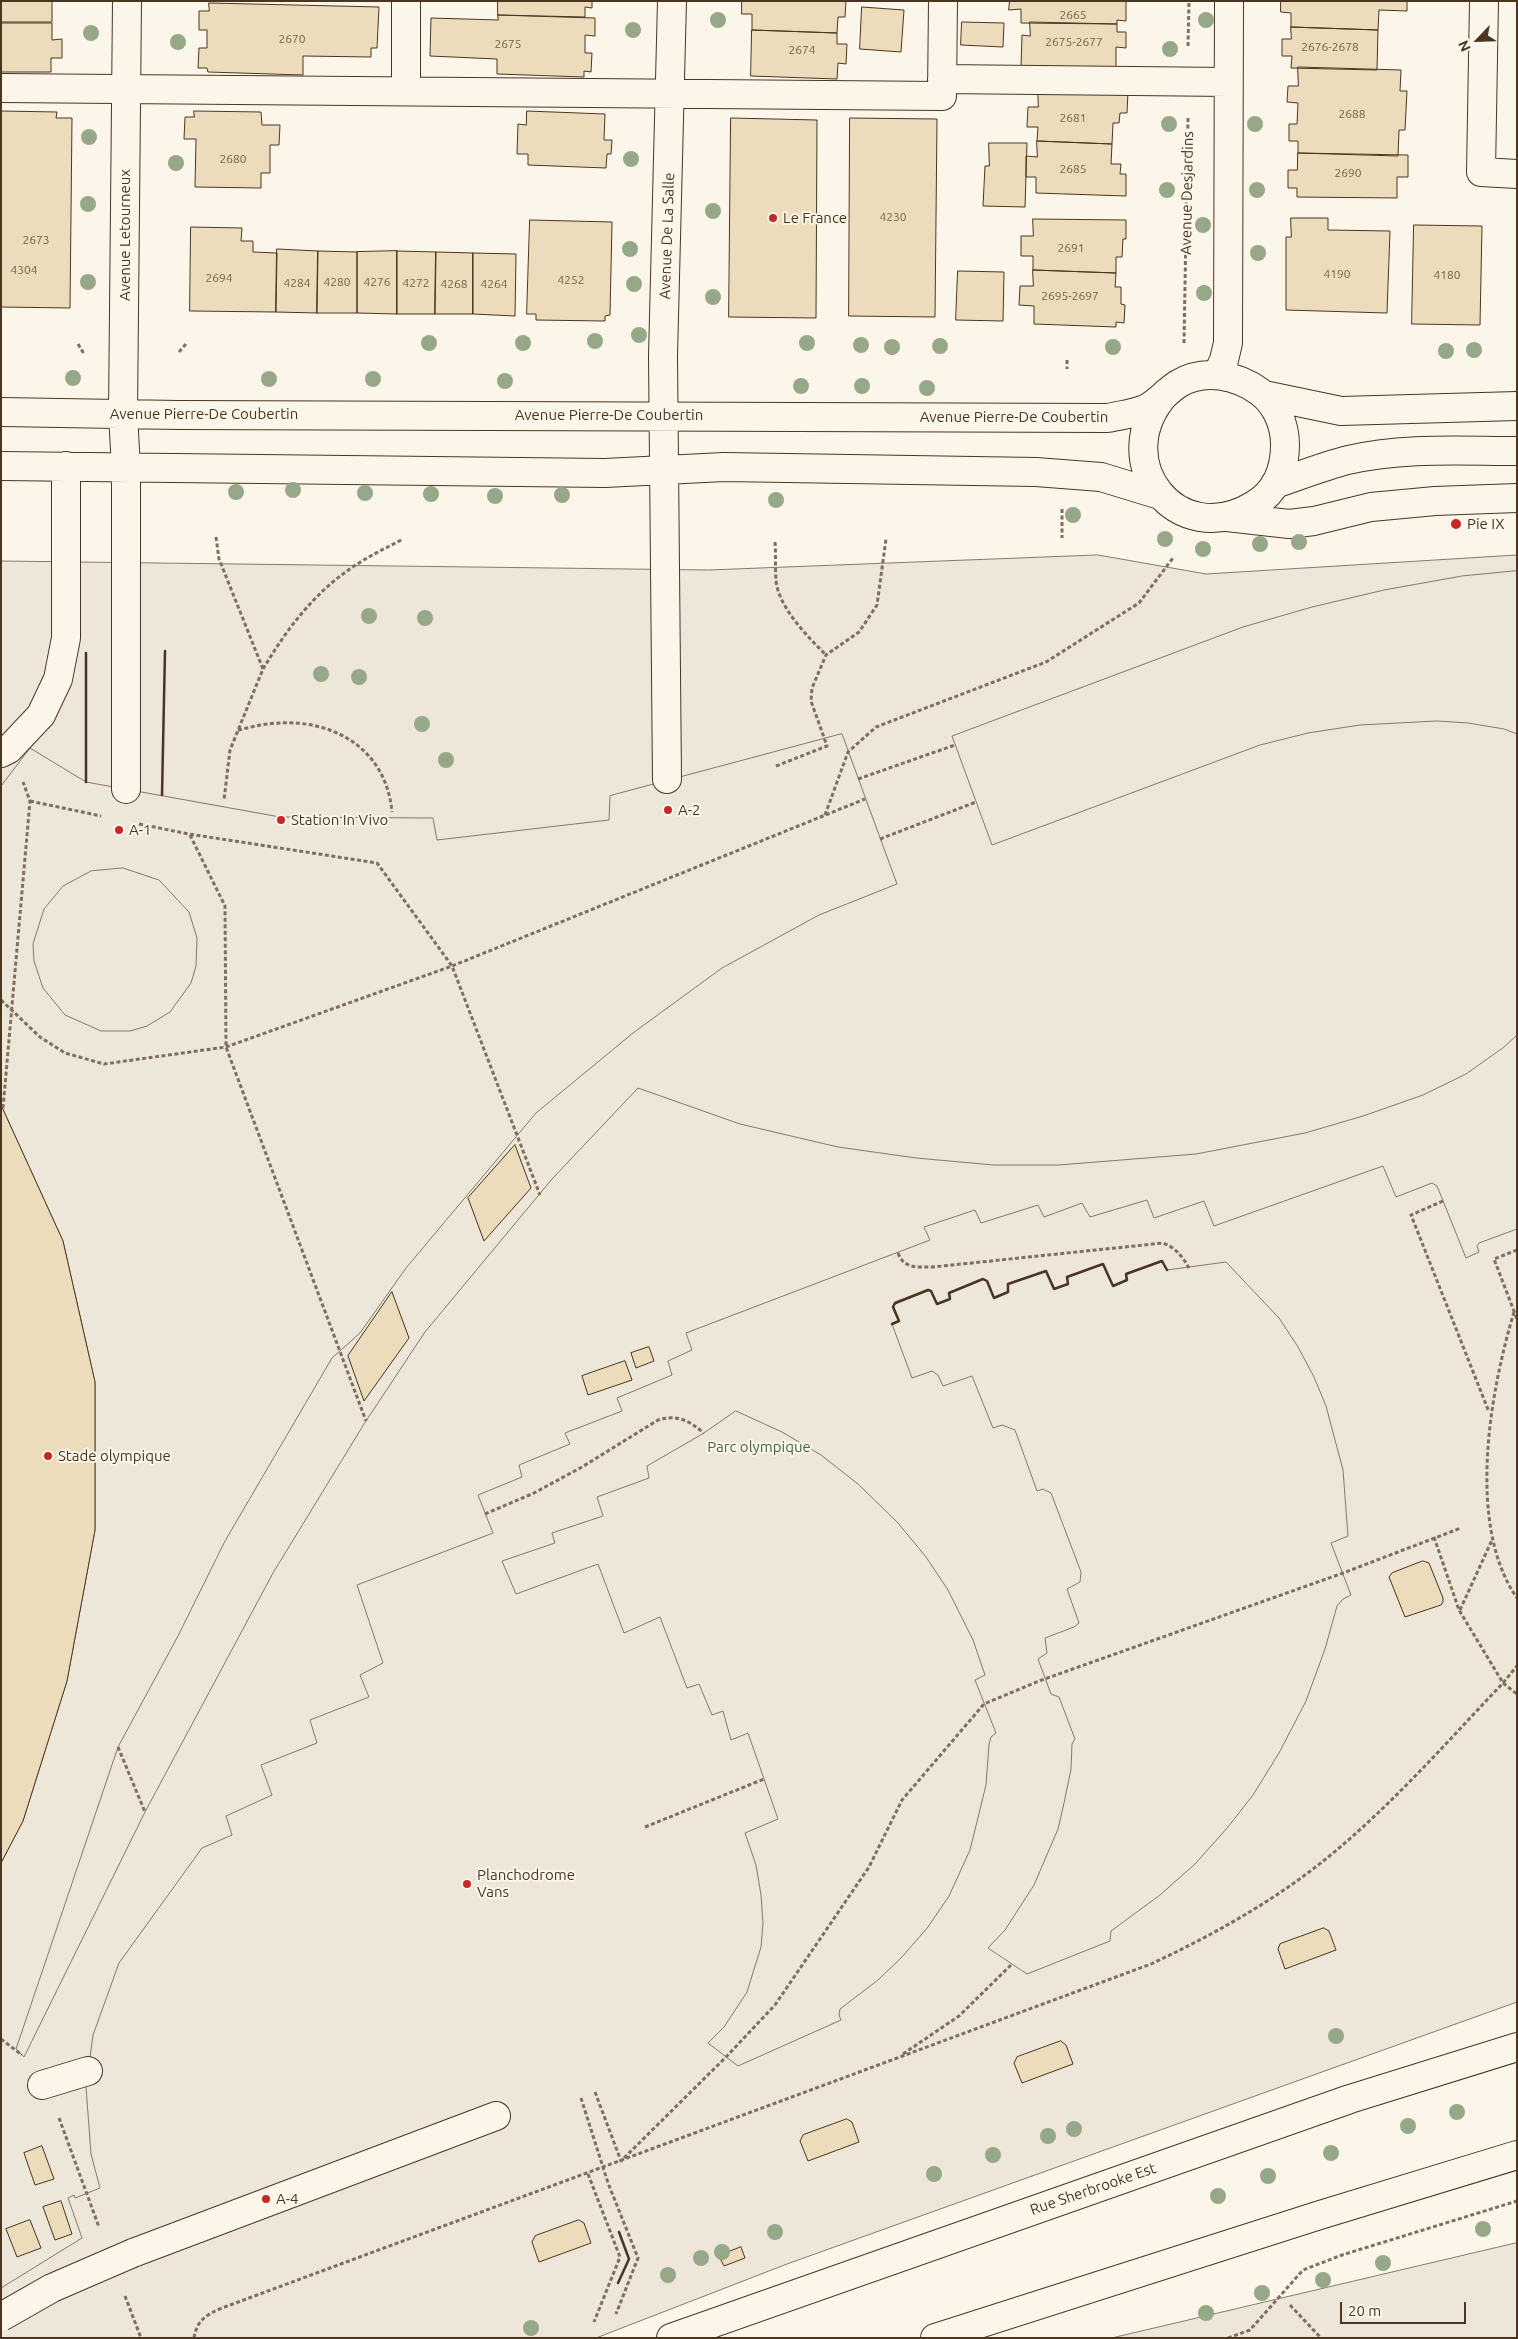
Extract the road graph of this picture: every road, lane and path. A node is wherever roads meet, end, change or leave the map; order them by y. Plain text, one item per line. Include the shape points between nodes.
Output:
1 (127, 1) edge
2 (406, 1) edge
3 (672, 1) edge
4 (943, 1) edge
5 (1189, 1) edge
6 (1229, 1) edge
7 (1484, 1) edge
8 (1188, 81) junction
9 (1228, 82) junction
10 (1, 88) edge
11 (126, 88) junction
12 (942, 88) junction
13 (406, 91) junction
14 (671, 94) junction
15 (1517, 174) edge
16 (78, 344) dead end
17 (186, 344) dead end
18 (179, 352) dead end
19 (84, 354) dead end
20 (1067, 360) dead end
21 (1067, 369) dead end
22 (1216, 375) junction
23 (1172, 388) junction
24 (1264, 395) junction
25 (1517, 406) edge
26 (1, 412) edge
27 (123, 414) junction
28 (663, 415) junction
29 (1517, 451) edge
30 (1, 466) edge
31 (66, 466) junction
32 (126, 468) junction
33 (664, 471) junction
34 (1275, 484) junction
35 (1160, 495) junction
36 (1517, 498) edge
37 (1062, 509) dead end
38 (1227, 517) junction
39 (216, 537) dead end
40 (1062, 538) dead end
41 (403, 539) dead end
42 (886, 539) dead end
43 (776, 542) dead end
44 (1173, 558) dead end
45 (826, 655) junction
46 (263, 669) junction
47 (237, 730) junction
48 (955, 745) dead end
49 (1, 753) edge
50 (776, 766) dead end
51 (20, 774) dead end
52 (666, 779) dead end
53 (858, 779) dead end
54 (126, 789) dead end
55 (865, 799) dead end
56 (224, 800) dead end
57 (30, 801) junction
58 (976, 802) dead end
59 (392, 812) dead end
60 (825, 816) junction
61 (105, 817) dead end
62 (133, 822) dead end
63 (190, 834) junction
64 (880, 839) dead end
65 (452, 966) junction
66 (1, 1000) edge
67 (11, 1010) junction
68 (226, 1047) junction
69 (3, 1108) dead end
70 (540, 1195) dead end
71 (1443, 1202) dead end
72 (1517, 1250) edge
73 (898, 1252) dead end
74 (1189, 1268) dead end
75 (1514, 1312) junction
76 (1517, 1319) edge
77 (1490, 1413) junction
78 (366, 1421) dead end
79 (704, 1433) dead end
80 (485, 1514) dead end
81 (1461, 1528) dead end
82 (1434, 1537) junction
83 (1492, 1540) junction
84 (1517, 1598) edge
85 (1459, 1610) junction
86 (1517, 1666) edge
87 (1503, 1684) junction
88 (1517, 1694) edge
89 (118, 1747) dead end
90 (764, 1779) dead end
91 (145, 1812) dead end
92 (645, 1827) dead end
93 (1012, 1964) dead end
94 (1517, 2047) edge
95 (899, 2058) junction
96 (88, 2071) dead end
97 (42, 2085) dead end
98 (595, 2092) dead end
99 (581, 2098) dead end
100 (496, 2116) dead end
101 (1517, 2156) edge
102 (621, 2161) junction
103 (603, 2168) junction
104 (588, 2174) junction
105 (87, 2193) dead end
106 (1517, 2201) edge
107 (100, 2229) dead end
108 (122, 2290) dead end
109 (1290, 2304) dead end
110 (616, 2314) dead end
111 (1, 2316) edge
112 (594, 2322) dead end
113 (141, 2338) edge
114 (194, 2338) edge
115 (671, 2338) edge
116 (935, 2338) edge
117 (1228, 2338) edge
118 (1321, 2338) edge

1 - 11 street, Avenue Letourneux
2 - 13 street
3 - 14 street, Avenue De La Salle
4 - 12 street
5 - 8 path, Avenue Desjardins
6 - 9 street
7 - 15 street via 1481,172
8 - 9 street
8 - 12 street
8 - 23 path, Avenue Desjardins via 1185,330
9 - 22 street via 1228,343
10 - 11 street
11 - 13 street
11 - 27 street, Avenue Letourneux
12 - 14 street
13 - 14 street
14 - 28 street, Avenue De La Salle
16 - 19 path
17 - 18 path
20 - 21 path
22 - 23 street via 1199,376
22 - 24 street via 1251,385
23 - 28 street, Avenue Pierre-De Coubertin via 1146,409 1108,418
23 - 35 street via 1154,406 1142,438 1146,469
24 - 25 street via 1341,411
24 - 34 street via 1274,406 1285,435 1282,472
26 - 27 street, Avenue Pierre-De Coubertin
27 - 28 street, Avenue Pierre-De Coubertin
27 - 32 street, Avenue Letourneux
28 - 33 street, Avenue De La Salle
29 - 34 street via 1380,455 1348,460
30 - 31 street
31 - 32 street
31 - 49 street via 66,638 58,679 41,715 9,749
32 - 33 street
32 - 54 street, Avenue Letourneux
33 - 35 street via 724,467 1064,473 1101,477
33 - 52 street, Avenue De La Salle
34 - 38 street via 1261,501 1242,513
35 - 38 street via 1180,510 1196,516
36 - 38 street via 1371,507 1289,524
37 - 40 path
39 - 46 path via 218,559
41 - 46 path via 359,563 307,605 281,638
42 - 45 path via 877,605 859,632
43 - 45 path via 776,583 782,598 806,635
44 - 60 path via 1139,603 1046,662 876,727 848,752
45 - 50 path via 812,688 811,701 827,746
46 - 47 path
47 - 56 path via 230,750
47 - 59 path via 268,724 301,723 350,738 380,770 390,793
48 - 53 path
51 - 57 path
55 - 60 path
57 - 61 path
57 - 67 path
58 - 64 path
60 - 65 path
62 - 63 path
63 - 65 path via 377,863
63 - 68 path via 225,906
65 - 68 path
65 - 70 path
66 - 67 path
67 - 68 path via 40,1037 65,1053 104,1064
67 - 69 path
68 - 78 path
71 - 77 path via 1412,1215
72 - 75 path via 1494,1259
73 - 74 path via 901,1261 909,1267 933,1267 1163,1243 1181,1254
75 - 76 path
75 - 77 path
77 - 83 path via 1488,1508
79 - 80 path via 682,1418 658,1420 582,1467
81 - 82 path
82 - 85 path
82 - 102 path via 984,1704 902,1800 869,1867 775,2005
83 - 84 path via 1501,1569
83 - 85 path
85 - 87 path
86 - 87 path
87 - 88 path
87 - 95 path via 1361,1829 1326,1859 1205,1939 1151,1964
89 - 91 path
90 - 92 path
93 - 95 path via 959,2016
94 - 115 street, Rue Sherbrooke Est via 1350,2099
95 - 102 path
96 - 97 street
98 - 102 path
99 - 103 path
100 - 111 street, bridge via 133,2253 52,2288
101 - 116 street
102 - 103 path
103 - 104 path
103 - 110 path via 638,2258
104 - 112 path via 620,2258
104 - 114 path via 207,2314 199,2322
105 - 107 path
106 - 117 path via 1303,2270 1250,2330
108 - 113 path
109 - 118 path

